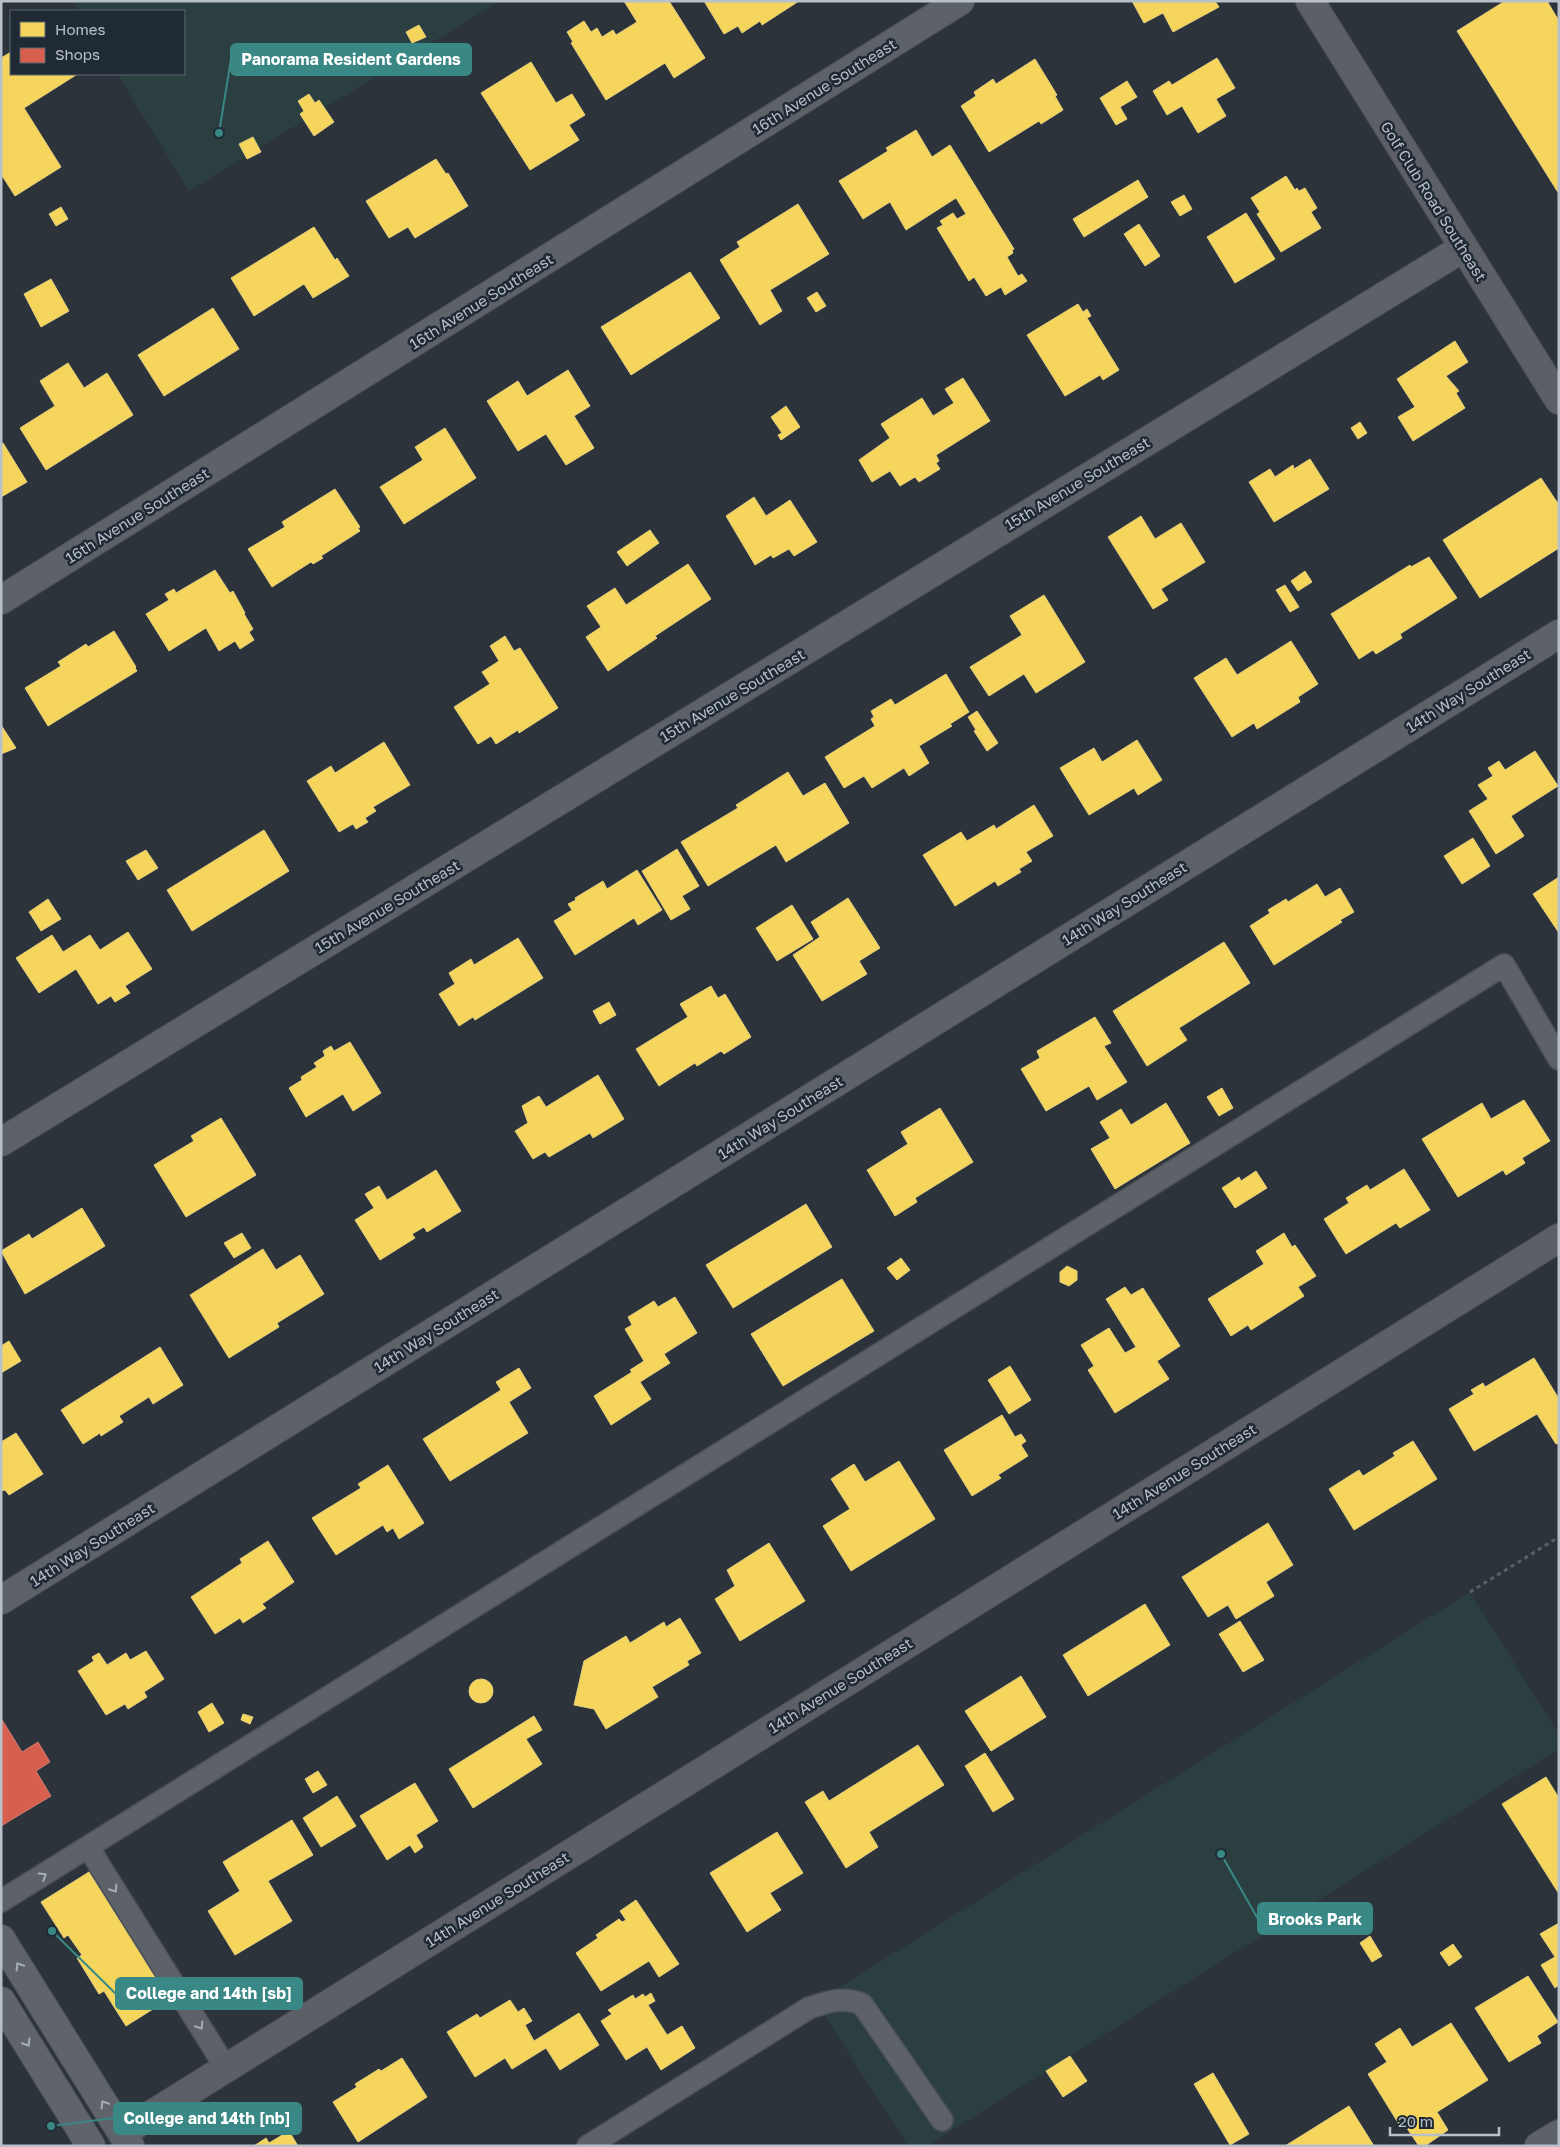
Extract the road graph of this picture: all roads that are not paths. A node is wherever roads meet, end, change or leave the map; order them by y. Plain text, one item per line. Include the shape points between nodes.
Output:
1 (960, 1) edge
2 (1310, 1) edge
3 (1463, 248) junction
4 (1559, 400) edge
5 (1, 600) edge
6 (1559, 634) edge
7 (1559, 1059) edge
8 (1, 1142) edge
9 (1559, 1238) edge
10 (1, 1600) edge
11 (88, 1847) junction
12 (1, 1901) edge
13 (1, 1939) edge
14 (1, 2001) edge
15 (226, 2068) junction
16 (942, 2120) dead end
17 (1559, 2134) edge
18 (126, 2139) edge
19 (91, 2146) edge
20 (588, 2146) edge
21 (1539, 2146) edge

1 - 5 street, 16th Avenue Southeast
2 - 3 street, Golf Club Road Southeast
3 - 4 street, Golf Club Road Southeast
3 - 8 street, 15th Avenue Southeast
6 - 10 street, 14th Way Southeast
7 - 11 lane via 1504,966
9 - 15 street, 14th Avenue Southeast
12 -> 11 lane
11 -> 15 lane
18 -> 13 main road
14 -> 19 main road
15 - 18 street, 14th Avenue Southeast
16 - 20 lane via 862,2004 853,2000 831,2000 809,2008
17 - 21 street

